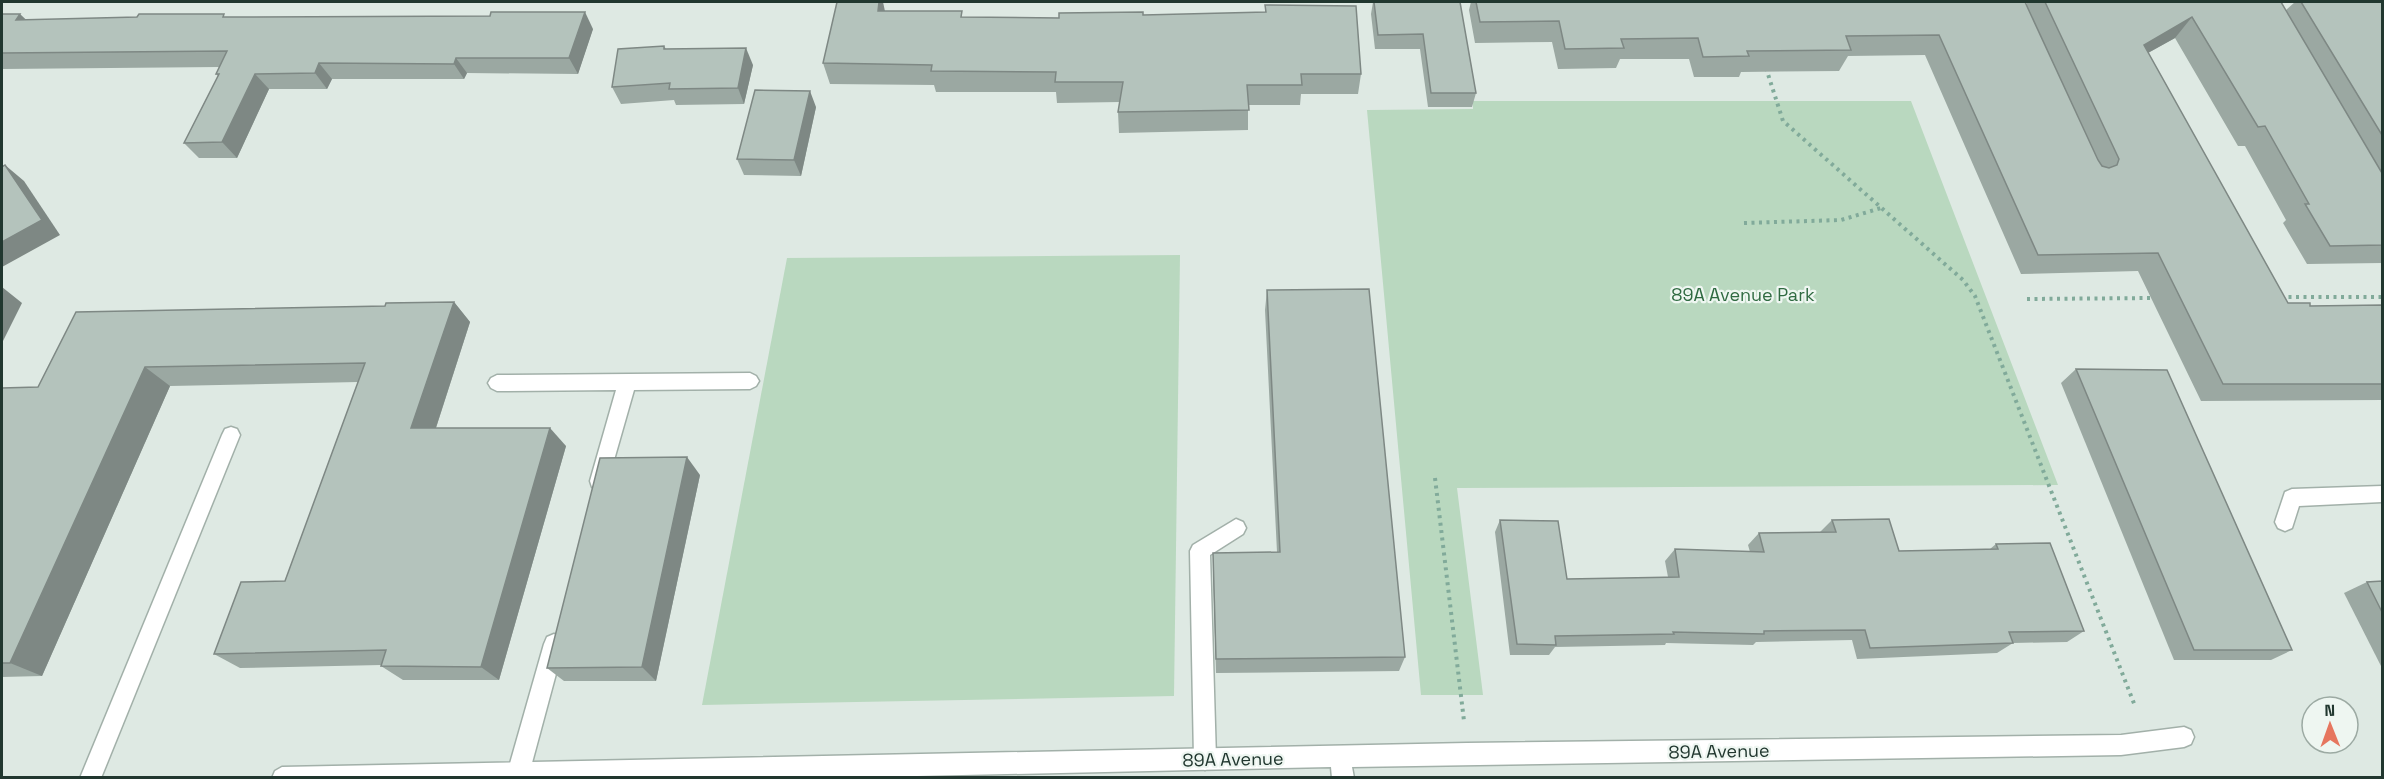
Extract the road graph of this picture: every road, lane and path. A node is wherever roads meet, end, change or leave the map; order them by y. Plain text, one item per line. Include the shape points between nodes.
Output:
1 (1765, 67) edge
2 (1881, 208) junction
3 (1744, 223) dead end
4 (2276, 297) edge
5 (2382, 297) edge
6 (2157, 298) dead end
7 (2026, 299) dead end
8 (750, 381) dead end
9 (627, 382) junction
10 (496, 383) dead end
11 (231, 435) dead end
12 (1435, 478) dead end
13 (2382, 494) edge
14 (595, 496) edge
15 (2285, 522) dead end
16 (1236, 528) dead end
17 (561, 621) edge
18 (2135, 706) dead end
19 (1464, 723) dead end
20 (2184, 737) dead end
21 (1205, 759) junction
22 (1342, 768) edge
23 (518, 774) junction
24 (602, 775) edge
25 (90, 777) edge
26 (282, 777) edge

1 - 2 path via 1783,121
2 - 3 path via 1840,220
2 - 18 path via 1963,280 1975,296
4 - 5 path
6 - 7 path
8 - 9 street
9 - 10 street
9 - 14 street
11 - 25 street
12 - 19 path
13 - 15 street via 2292,498
16 - 21 street via 1200,551
17 - 23 street
20 - 22 street, 89A Avenue via 2121,745
21 - 22 street, 89A Avenue
21 - 24 street, 89A Avenue
23 - 24 street, 89A Avenue
23 - 26 street, 89A Avenue

